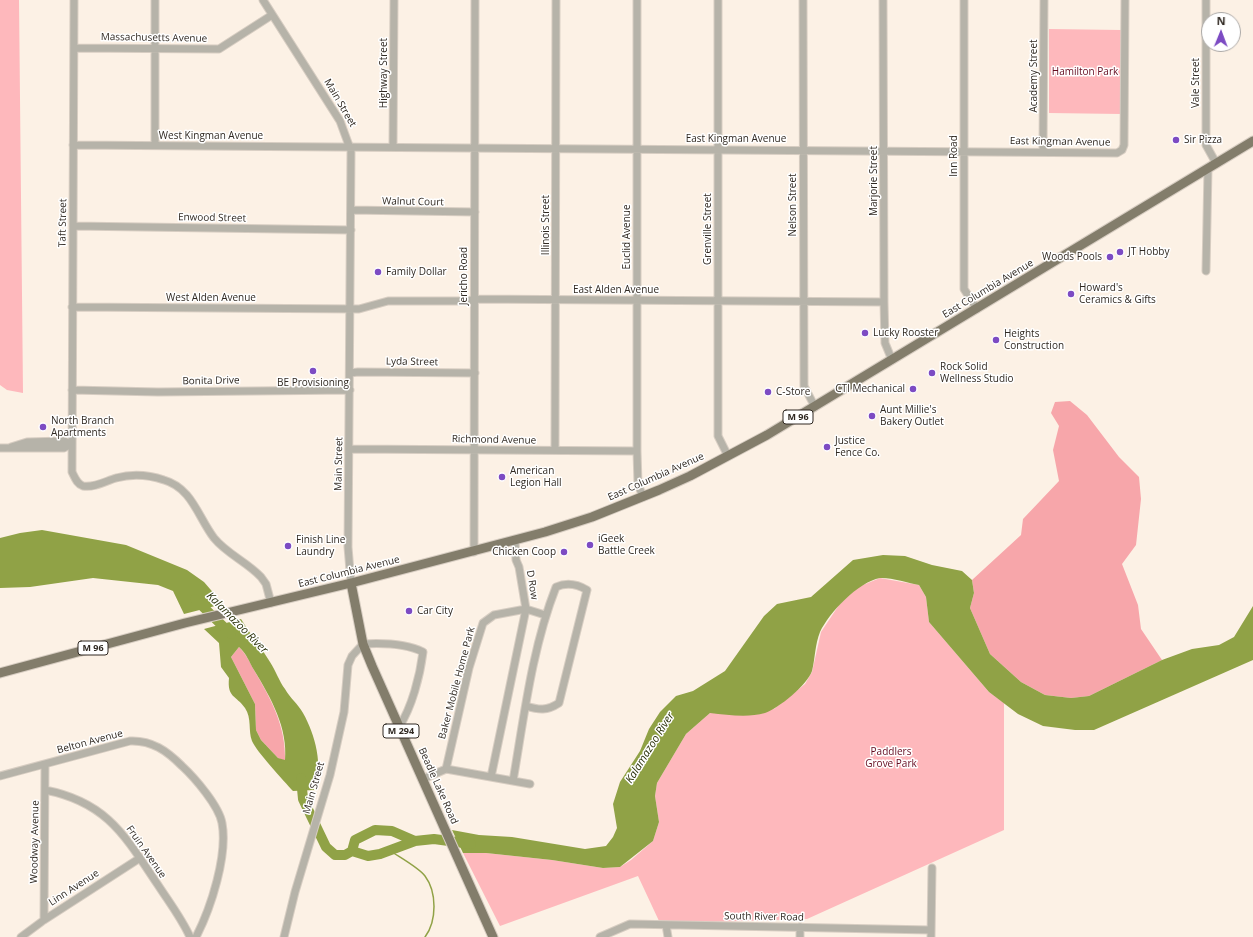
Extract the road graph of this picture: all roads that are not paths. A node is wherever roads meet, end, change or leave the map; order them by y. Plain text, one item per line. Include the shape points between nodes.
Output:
1 (74, 0) edge
2 (156, 0) edge
3 (263, 0) edge
4 (394, 0) edge
5 (475, 0) edge
6 (556, 0) edge
7 (637, 0) edge
8 (718, 0) edge
9 (803, 0) edge
10 (883, 0) edge
11 (964, 0) edge
12 (1044, 0) edge
13 (1125, 0) edge
14 (1206, 0) edge
15 (272, 14) junction
16 (74, 48) junction
17 (155, 48) junction
18 (1253, 141) edge
19 (73, 145) junction
20 (155, 145) junction
21 (349, 146) junction
22 (393, 146) junction
23 (475, 147) junction
24 (556, 148) junction
25 (637, 148) junction
26 (718, 149) junction
27 (803, 150) junction
28 (884, 150) junction
29 (964, 151) junction
30 (1043, 151) junction
31 (1216, 163) junction
32 (1208, 168) junction
33 (351, 210) junction
34 (474, 212) junction
35 (73, 226) junction
36 (351, 230) junction
37 (1206, 271) dead end
38 (474, 299) junction
39 (556, 300) junction
40 (637, 300) junction
41 (718, 301) junction
42 (804, 302) junction
43 (884, 302) junction
44 (72, 307) junction
45 (350, 309) junction
46 (976, 309) junction
47 (892, 360) junction
48 (350, 373) junction
49 (475, 373) junction
50 (72, 390) junction
51 (350, 390) junction
52 (815, 407) junction
53 (71, 445) junction
54 (0, 448) edge
55 (350, 449) junction
56 (474, 449) junction
57 (555, 450) junction
58 (637, 451) junction
59 (728, 456) junction
60 (643, 497) junction
61 (516, 541) junction
62 (474, 552) junction
63 (351, 583) junction
64 (271, 603) junction
65 (526, 609) junction
66 (545, 615) junction
67 (363, 644) junction
68 (0, 673) edge
69 (526, 706) junction
70 (399, 728) junction
71 (44, 764) junction
72 (446, 769) junction
73 (0, 776) edge
74 (491, 777) junction
75 (423, 779) junction
76 (512, 781) junction
77 (530, 784) dead end
78 (45, 790) junction
79 (140, 858) junction
80 (932, 868) dead end
81 (44, 920) junction
82 (666, 925) junction
83 (800, 927) junction
84 (931, 933) edge
85 (21, 937) edge
86 (190, 937) edge
87 (196, 937) edge
88 (284, 937) edge
89 (493, 937) edge
90 (600, 937) edge
91 (668, 937) edge
92 (800, 937) edge

1 - 16 street, Taft Street
2 - 17 street
3 - 15 street, Main Street
4 - 22 street, Highway Street
5 - 23 street, Jericho Road
6 - 24 street, Illinois Street
7 - 25 street, Euclid Avenue
8 - 26 street, Grenville Street
9 - 27 street, Nelson Street
10 - 28 street, Marjorie Street
11 - 29 street, Inn Road
12 - 30 street, Academy Street
13 - 30 street, East Kingman Avenue via 1122,150
14 - 31 street, Vale Street via 1206,145
15 - 17 street, Massachusetts Avenue via 219,49
15 - 21 street, Main Street via 340,121
16 - 17 street, Massachusetts Avenue
16 - 19 street, Taft Street
17 - 20 street
18 - 31 main road, East Columbia Avenue / M 96
19 - 20 street, West Kingman Avenue
19 - 35 street, Taft Street
20 - 21 street, West Kingman Avenue
21 - 22 street, East Kingman Avenue
21 - 33 street, Main Street
22 - 23 street, East Kingman Avenue
23 - 24 street, East Kingman Avenue
23 - 34 street, Jericho Road
24 - 25 street, East Kingman Avenue
24 - 39 street, Illinois Street
25 - 26 street, East Kingman Avenue
25 - 40 street, Euclid Avenue
26 - 27 street, East Kingman Avenue
26 - 41 street, Grenville Street
27 - 28 street, East Kingman Avenue
27 - 42 street, Nelson Street
28 - 29 street, East Kingman Avenue
28 - 43 street, Marjorie Street
29 - 30 street, East Kingman Avenue
29 - 46 street, Inn Road via 964,289
31 - 32 main road, East Columbia Avenue / M 96
32 - 37 street
32 - 46 main road, East Columbia Avenue / M 96
33 - 34 street, Walnut Court
33 - 36 street, Main Street
34 - 38 street, Jericho Road
35 - 36 street, Enwood Street
35 - 44 street, Taft Street
36 - 45 street, Main Street
38 - 39 street, East Alden Avenue
38 - 45 street, East Alden Avenue via 388,301 374,306
38 - 49 street, Jericho Road
39 - 40 street, East Alden Avenue
39 - 57 street, Illinois Street
40 - 41 street, East Alden Avenue
40 - 58 street, Euclid Avenue
41 - 42 street, East Alden Avenue
41 - 59 street, Grenville Street via 718,432
42 - 43 street, East Alden Avenue
42 - 52 street, Nelson Street via 804,386
43 - 47 street, Marjorie Street via 885,343
44 - 45 street, West Alden Avenue
44 - 50 street, Taft Street
45 - 48 street, Main Street
46 - 47 main road, East Columbia Avenue / M 96
47 - 52 main road, East Columbia Avenue / M 96
48 - 49 street, Lyda Street
48 - 51 street, Main Street
49 - 56 street, Jericho Road
50 - 51 street, Bonita Drive
50 - 53 street, Taft Street
51 - 55 street, Main Street
52 - 59 main road, East Columbia Avenue / M 96
53 - 54 street via 64,448
53 - 64 street, Taft Street via 72,472 77,482 82,485 101,484 116,478 138,476 173,482 198,508 204,523 216,539 261,577 266,584
55 - 56 street, Richmond Avenue
55 - 63 street, Main Street via 348,547
56 - 57 street, Richmond Avenue
56 - 62 street, Jericho Road
57 - 58 street, Richmond Avenue
58 - 60 street, Euclid Avenue via 638,484
59 - 60 main road, East Columbia Avenue / M 96
60 - 61 main road, East Columbia Avenue / M 96
61 - 62 main road, East Columbia Avenue / M 96
61 - 65 street, D Row via 516,560
62 - 63 main road, East Columbia Avenue / M 96
63 - 64 main road, East Columbia Avenue / M 96
63 - 67 main road, Main Street / M 294
64 - 68 main road, East Columbia Avenue / M 96 via 185,623
65 - 66 street, Baker Mobile Home Park
65 - 72 street, Baker Mobile Home Park via 494,615 483,623 469,668
65 - 74 street
66 - 69 street
66 - 69 street via 556,587 571,584 587,590 559,703 542,710
67 - 70 main road, Beadle Lake Road / M 294
67 - 70 street via 374,643 423,652 405,719
67 - 88 street, Main Street via 348,665 344,712 330,775
69 - 76 street
70 - 75 main road, Beadle Lake Road / M 294
71 - 73 street, Belton Avenue
71 - 78 street, Woodway Avenue
71 - 87 street, Belton Avenue via 121,743 138,741 154,744 164,750 203,789 222,822 224,852 213,892
72 - 74 street
72 - 75 street
74 - 76 street
75 - 89 main road, Beadle Lake Road / M 294
76 - 77 street
78 - 79 street, Fruin Avenue via 70,796 103,814 120,831
78 - 81 street, Woodway Avenue
79 - 81 street, Linn Avenue
79 - 86 street, Fruin Avenue
80 - 84 street
81 - 85 street, Linn Avenue
82 - 83 street, South River Road
82 - 90 street, South River Road via 630,924
82 - 91 street
83 - 84 street, South River Road
83 - 92 street

